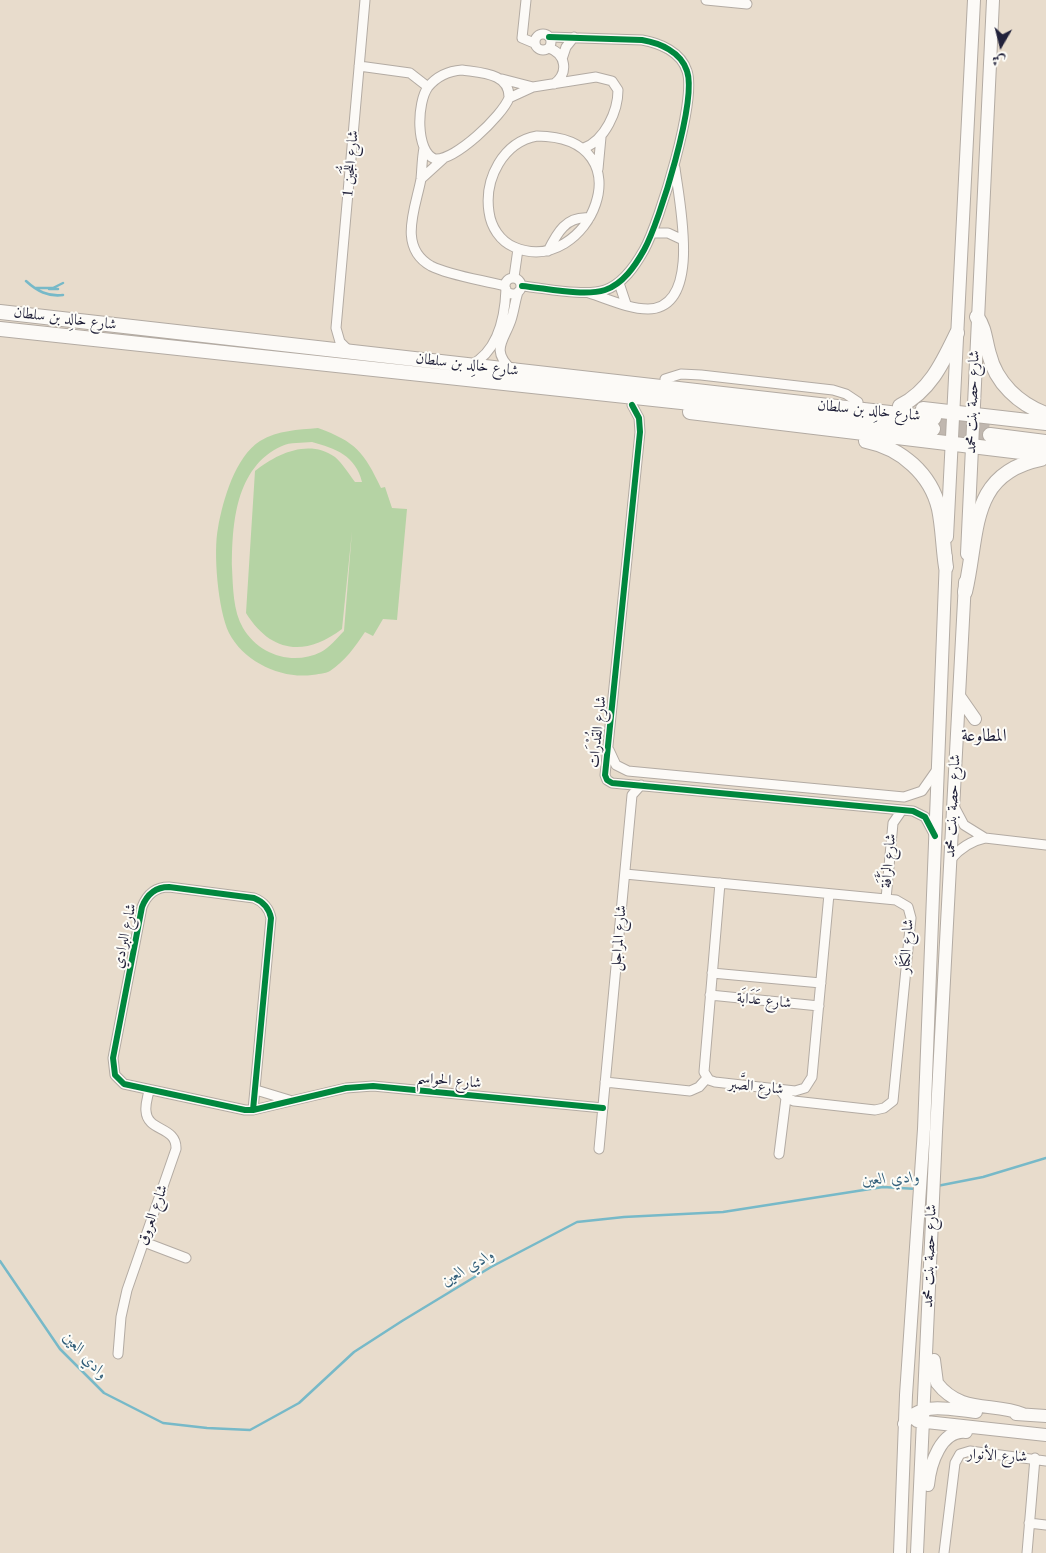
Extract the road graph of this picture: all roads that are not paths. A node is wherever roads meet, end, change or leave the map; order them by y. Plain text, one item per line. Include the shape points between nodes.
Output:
1 (365, 0) edge
2 (526, 0) edge
3 (706, 0) edge
4 (974, 0) edge
5 (993, 0) edge
6 (747, 4) dead end
7 (549, 37) junction
8 (574, 38) junction
9 (534, 42) junction
10 (549, 48) junction
11 (563, 63) junction
12 (359, 66) junction
13 (501, 78) junction
14 (577, 80) junction
15 (554, 84) junction
16 (533, 86) junction
17 (428, 87) junction
18 (509, 98) junction
19 (601, 136) junction
20 (424, 148) junction
21 (584, 148) junction
22 (443, 159) junction
23 (675, 162) junction
24 (598, 169) junction
25 (421, 179) junction
26 (664, 196) junction
27 (679, 197) junction
28 (589, 218) junction
29 (652, 233) junction
30 (683, 240) junction
31 (518, 249) junction
32 (548, 251) junction
33 (514, 278) junction
34 (619, 283) junction
35 (506, 288) junction
36 (520, 289) junction
37 (584, 292) junction
38 (626, 304) junction
39 (0, 312) edge
40 (977, 317) junction
41 (505, 325) junction
42 (336, 328) junction
43 (0, 329) edge
44 (957, 333) junction
45 (321, 349) junction
46 (350, 352) junction
47 (470, 366) junction
48 (512, 370) junction
49 (609, 382) junction
50 (559, 389) junction
51 (632, 405) junction
52 (900, 406) junction
53 (953, 413) junction
54 (1046, 414) edge
55 (972, 415) junction
56 (768, 421) junction
57 (1046, 423) edge
58 (1046, 432) edge
59 (1046, 442) edge
60 (952, 445) junction
61 (971, 447) junction
62 (1046, 457) edge
63 (946, 567) junction
64 (965, 592) junction
65 (959, 696) junction
66 (975, 719) dead end
67 (609, 750) junction
68 (621, 768) junction
69 (937, 769) junction
70 (605, 772) junction
71 (623, 783) junction
72 (641, 785) junction
73 (860, 793) junction
74 (632, 795) junction
75 (954, 803) junction
76 (858, 805) junction
77 (884, 808) junction
78 (902, 810) junction
79 (893, 823) junction
80 (935, 836) junction
81 (985, 838) junction
82 (1046, 845) edge
83 (950, 860) junction
84 (624, 874) junction
85 (720, 883) junction
86 (829, 894) junction
87 (886, 899) junction
88 (712, 973) junction
89 (821, 983) junction
90 (710, 995) junction
91 (819, 1006) junction
92 (707, 1078) junction
93 (605, 1082) junction
94 (149, 1090) junction
95 (256, 1090) junction
96 (780, 1090) junction
97 (786, 1098) junction
98 (294, 1100) junction
99 (603, 1108) junction
100 (253, 1110) junction
101 (930, 1130) junction
102 (599, 1149) dead end
103 (779, 1154) dead end
104 (144, 1242) junction
105 (186, 1258) dead end
106 (928, 1320) junction
107 (118, 1354) dead end
108 (924, 1408) junction
109 (1022, 1414) junction
110 (1046, 1416) edge
111 (906, 1417) junction
112 (924, 1423) junction
113 (1004, 1432) junction
114 (1046, 1436) edge
115 (1035, 1458) junction
116 (1046, 1460) edge
117 (919, 1516) junction
118 (1029, 1523) junction
119 (1046, 1525) edge
120 (900, 1553) edge
121 (918, 1553) edge
122 (944, 1553) edge
123 (1027, 1553) edge

1 - 12 street, شارع اللُّجَين 1
2 - 9 street via 522,38
3 - 6 street
4 - 44 main road, شارع حصة بنت محمد
5 - 40 main road, شارع حصة بنت محمد
7 - 8 street
7 - 9 street via 539,34
7 - 10 street
8 - 11 street via 566,47
8 - 23 street via 650,41 669,50 684,63 690,95
9 - 10 street via 540,50
10 - 11 street via 557,52
11 - 14 street
11 - 15 street via 562,75
12 - 17 street via 410,73
12 - 42 street, شارع اللُّجَين 1
13 - 16 street
13 - 17 street via 456,71 438,77
13 - 18 street via 509,89
14 - 15 street
14 - 19 street via 602,77 612,81 618,90 616,105
15 - 16 street
16 - 18 street
17 - 20 street via 420,111
18 - 22 street via 500,113 481,131
19 - 21 street
19 - 24 street
20 - 22 street via 431,158
20 - 25 street
21 - 24 street
21 - 31 street via 559,138 537,136 518,143 501,160 490,188 489,213 500,237
22 - 25 street
23 - 26 street
23 - 27 street
24 - 28 street via 597,196
25 - 35 street via 411,227 413,242 421,258 441,270
26 - 27 street
26 - 29 street
27 - 30 street
28 - 32 street via 570,240
28 - 32 street via 565,224
29 - 30 street via 668,233
29 - 34 street via 635,265
30 - 38 street via 680,284 671,300 650,309
31 - 32 street
31 - 33 street
33 - 35 street via 508,279
33 - 36 street via 520,280
34 - 37 street via 605,290
34 - 38 street
35 - 36 street via 512,294
35 - 41 street
36 - 37 street
36 - 41 street
37 - 38 street
39 - 45 main road, شارع خالِد بن سلطان
40 - 54 main road via 984,330 991,362 1004,385 1022,402
40 - 55 main road, شارع حصة بنت محمد
41 - 47 street via 488,351
41 - 48 street via 499,348 503,360
42 - 45 street via 332,338
42 - 46 street via 340,342
43 - 50 main road, شارع خالِد بن سلطان
44 - 52 main road via 927,386 916,398
44 - 53 main road, شارع حصة بنت محمد
45 - 46 main road, شارع خالِد بن سلطان
46 - 47 main road, شارع خالِد بن سلطان
47 - 48 main road, شارع خالِد بن سلطان
48 - 49 main road, شارع خالِد بن سلطان
49 - 50 main road, شارع خالِد بن سلطان via 933,424
49 - 52 main road via 630,376
50 - 51 main road
51 - 56 main road
51 - 67 street, شارع القُدْرَات via 639,418 640,432
52 - 53 main road
53 - 55 main road
53 - 60 main road, شارع حصة بنت محمد
55 - 57 main road
55 - 61 main road, شارع حصة بنت محمد
56 - 60 main road
56 - 63 main road via 876,443 909,461 927,482 936,499
58 - 59 main road via 990,430
60 - 61 main road
60 - 63 main road, شارع حصة بنت محمد
61 - 62 main road
61 - 64 main road, شارع حصة بنت محمد
62 - 64 main road via 1014,467 995,481 985,495 977,516
63 - 69 main road, شارع حصة بنت محمد
64 - 65 main road, شارع حصة بنت محمد
65 - 66 main road
65 - 75 main road, شارع حصة بنت محمد
67 - 68 street, شارع القُدْرَات
67 - 70 street, شارع القُدْرَات
68 - 70 street
68 - 71 street
68 - 73 street, شارع القُدْرَات
69 - 73 street, شارع القُدْرَات via 926,788 914,795
69 - 80 main road, شارع حصة بنت محمد
70 - 71 street, شارع القُدْرَات via 609,781
71 - 72 street, شارع القُدْرَات
71 - 74 street
72 - 74 street
72 - 76 street, شارع القُدْرَات
73 - 76 street
74 - 84 street, شارع المراجل
75 - 81 street via 964,825
75 - 83 main road, شارع حصة بنت محمد
76 - 77 street, شارع القُدْرَات
77 - 78 street, شارع القُدْرَات
77 - 79 street, شارع الرَأَفَة
78 - 79 street, شارع الرَأَفَة
78 - 80 street, شارع القُدْرَات via 921,814
79 - 87 street, شارع الرَأَفَة
80 - 101 main road, شارع حصة بنت محمد
81 - 82 street
81 - 83 street via 969,843
83 - 101 main road, شارع حصة بنت محمد
84 - 85 street, شارع الكَنَار
84 - 93 street, شارع المراجل
85 - 86 street, شارع الكَنَار
85 - 88 street, شارع الصَّبر
86 - 87 street, شارع الكَنَار
86 - 89 street, شارع الصَّبر
87 - 97 street, شارع الكَنَار via 903,902 911,918 894,1097 888,1106 875,1110
88 - 89 street, شارع عَدَابَة
88 - 90 street, شارع الصَّبر
89 - 91 street, شارع الصَّبر
90 - 91 street, شارع عَدَابَة
90 - 92 street, شارع الصَّبر via 703,1066
91 - 96 street, شارع الصَّبر via 810,1083 798,1091
92 - 93 street via 690,1091
92 - 96 street, شارع الصَّبر via 715,1082
93 - 99 street, شارع المراجل
94 - 95 street, شارع البرادي via 121,1082 113,1071 112,1062 142,907 150,894 164,887 254,898 269,911
94 - 100 street, شارع البرادي
94 - 104 street, شارع العروق via 148,1118 171,1134 176,1141 176,1149
95 - 98 street
95 - 100 street, شارع البرادي
96 - 97 street
97 - 103 street
98 - 99 street, شارع الحواسم via 346,1088 373,1086
98 - 100 street, شارع البرادي
99 - 102 street, شارع المراجل
101 - 106 main road, شارع حصة بنت محمد
101 - 111 main road, شارع حصة بنت محمد via 915,1266
104 - 105 street
104 - 107 street, شارع العروق via 124,1298
106 - 108 main road, شارع حصة بنت محمد
106 - 109 main road via 934,1342 934,1378 940,1387 970,1406
108 - 109 main road
108 - 111 main road
108 - 112 main road, شارع حصة بنت محمد
109 - 110 main road
111 - 112 main road
111 - 120 main road, شارع حصة بنت محمد
112 - 113 main road
112 - 117 main road, شارع حصة بنت محمد
113 - 114 main road
113 - 117 main road via 959,1431 947,1438 931,1466 927,1496
115 - 116 street, شارع الأنوار
115 - 118 street
115 - 122 street, شارع الأنوار via 966,1451 960,1454 955,1463
117 - 121 main road, شارع حصة بنت محمد
118 - 119 street
118 - 123 street

